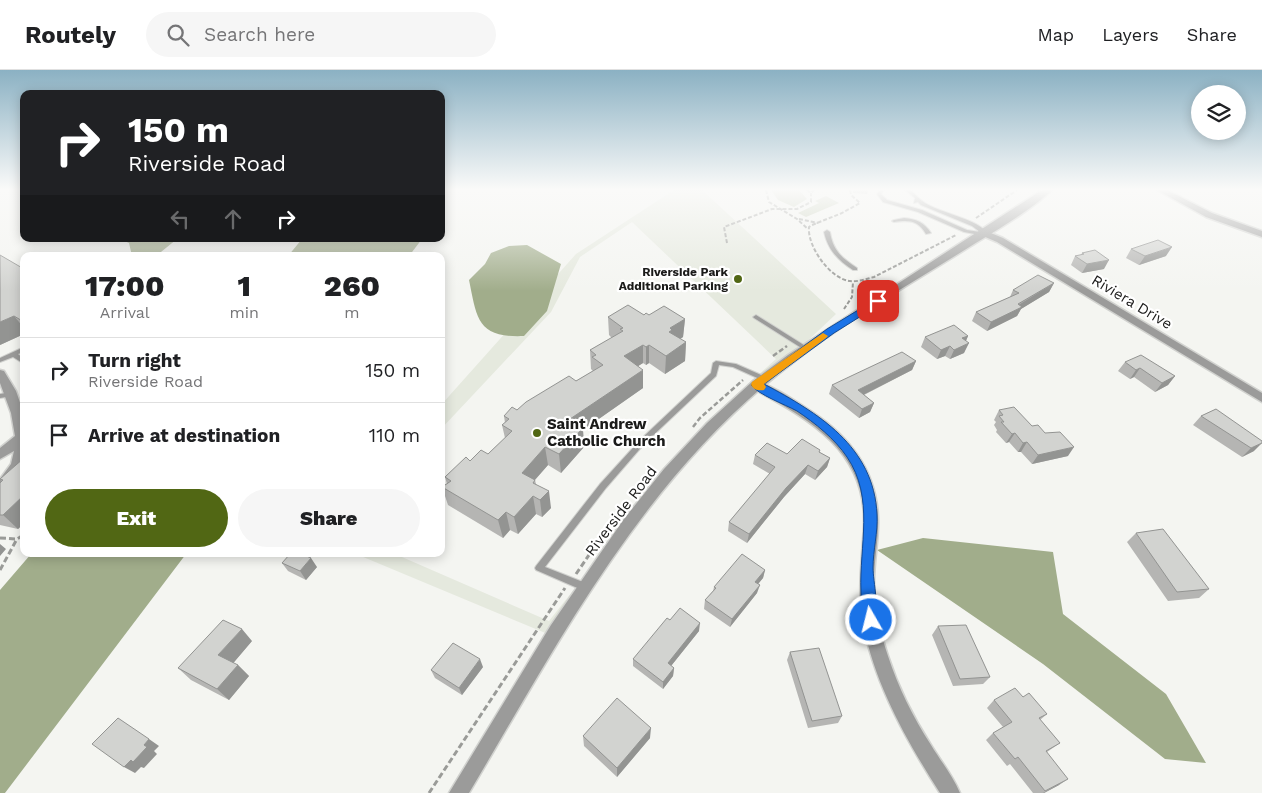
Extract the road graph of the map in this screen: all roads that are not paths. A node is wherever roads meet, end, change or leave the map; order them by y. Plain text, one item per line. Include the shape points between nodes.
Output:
1 (921, 224) edge
2 (949, 224) edge
3 (971, 224) edge
4 (1000, 224) edge
5 (1233, 224) edge
6 (827, 232) dead end
7 (928, 233) dead end
8 (986, 234) junction
9 (1262, 234) edge
10 (841, 248) dead end
11 (833, 251) junction
12 (855, 269) dead end
13 (756, 316) dead end
14 (805, 348) junction
15 (20, 351) edge
16 (12, 354) junction
17 (20, 359) edge
18 (0, 360) edge
19 (0, 374) edge
20 (760, 382) junction
21 (6, 395) edge
22 (1262, 398) edge
23 (20, 440) edge
24 (20, 447) edge
25 (20, 453) edge
26 (0, 454) edge
27 (0, 489) edge
28 (586, 587) junction
29 (458, 793) edge
30 (951, 793) edge

1 - 7 lane
2 - 8 lane
3 - 8 lane
4 - 8 street, Riverside Road
5 - 9 street
6 - 11 lane
8 - 14 street, Riverside Road
8 - 22 street, Riviera Drive
10 - 11 lane
11 - 12 lane
13 - 14 lane
14 - 20 street, Riverside Road
15 - 16 lane
16 - 17 lane
16 - 18 lane
19 - 21 street via 8,384
20 - 28 street, Riverside Road via 684,456 630,523
20 - 28 lane via 734,365 716,363 714,374 630,456 583,510 539,568
20 - 30 street via 826,427 851,454 862,474 871,516 866,566 868,604 878,651 898,703
21 - 23 street
24 - 26 street
25 - 27 street via 16,466
28 - 29 street, Riverside Road

